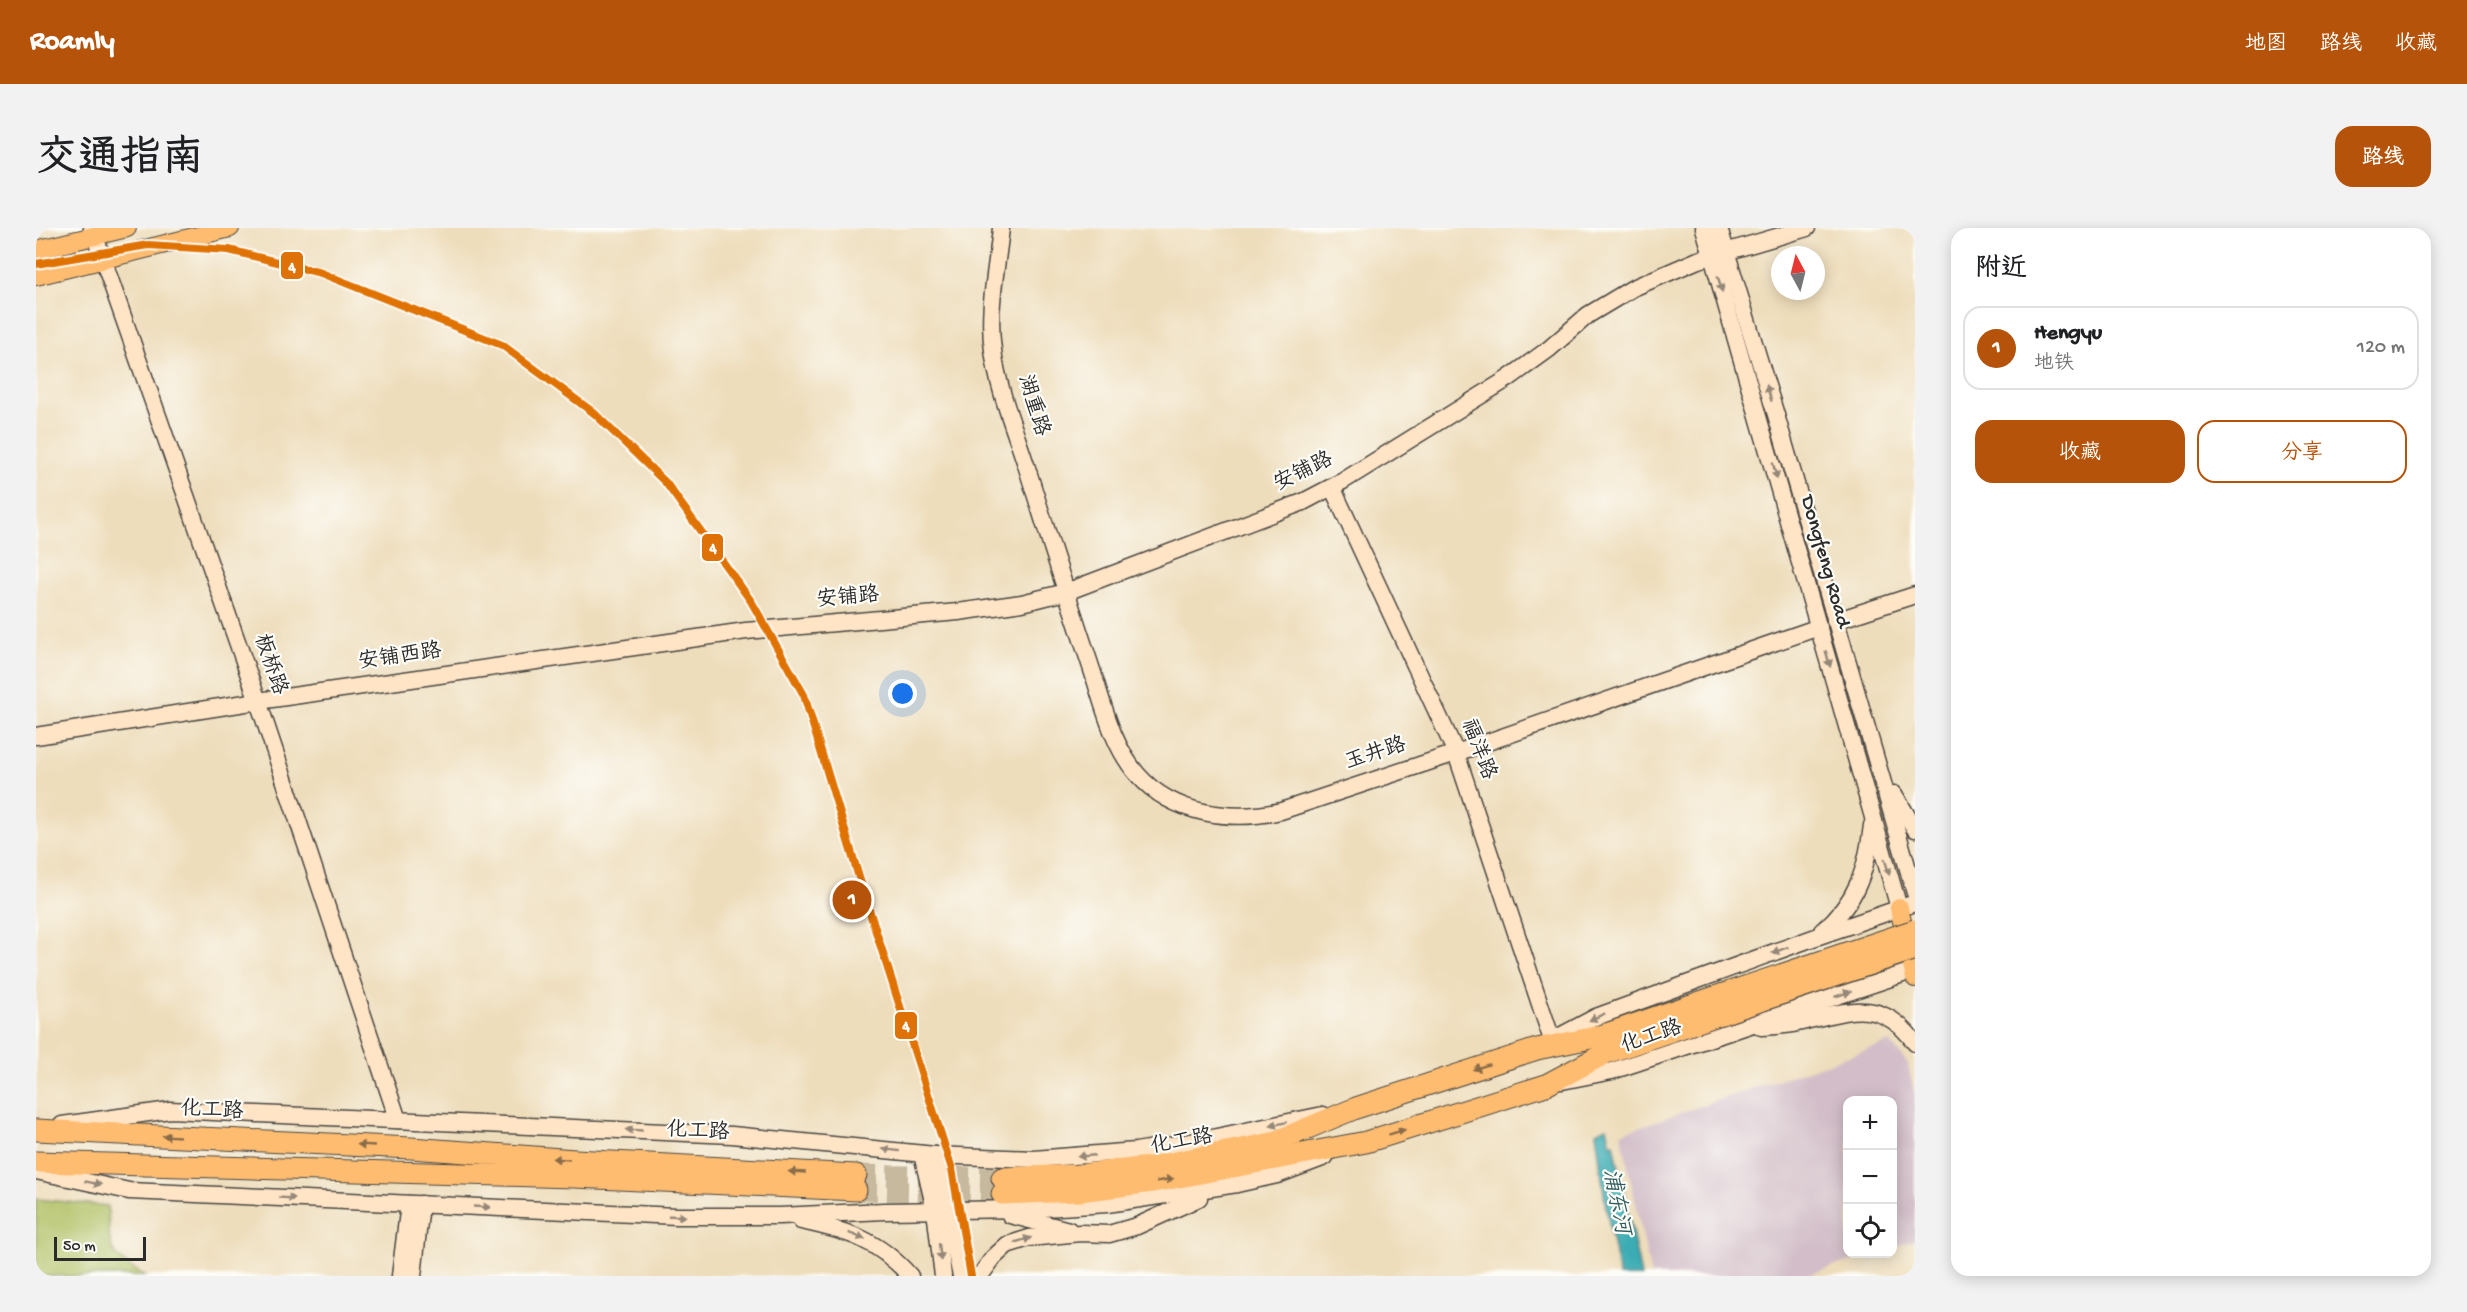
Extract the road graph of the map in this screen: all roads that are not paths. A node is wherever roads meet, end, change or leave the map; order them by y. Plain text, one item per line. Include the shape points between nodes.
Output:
1 (127, 228) edge
2 (230, 228) edge
3 (1001, 228) edge
4 (1704, 228) edge
5 (1719, 228) edge
6 (1806, 228) edge
7 (94, 232) edge
8 (36, 250) edge
9 (1719, 254) junction
10 (103, 261) junction
11 (36, 276) edge
12 (1332, 487) junction
13 (1066, 592) junction
14 (1915, 595) edge
15 (1827, 624) junction
16 (772, 628) joint
17 (258, 701) junction
18 (36, 736) edge
19 (1456, 753) junction
20 (1876, 758) junction
21 (1873, 815) junction
22 (1915, 829) edge
23 (1915, 893) edge
24 (1907, 906) edge
25 (1915, 930) edge
26 (1813, 938) junction
27 (1915, 949) edge
28 (1914, 973) edge
29 (1726, 1013) junction
30 (1915, 1043) edge
31 (1545, 1045) junction
32 (1356, 1108) junction
33 (398, 1120) junction
34 (36, 1130) edge
35 (1366, 1142) junction
36 (928, 1154) junction
37 (36, 1162) edge
38 (36, 1171) edge
39 (1237, 1184) junction
40 (998, 1194) junction
41 (415, 1204) junction
42 (941, 1210) junction
43 (780, 1216) junction
44 (1080, 1233) junction
45 (400, 1276) edge
46 (413, 1276) edge
47 (910, 1276) edge
48 (943, 1276) edge
49 (961, 1276) edge
50 (980, 1276) edge

1 - 7 main road
2 - 10 main road
3 - 13 main road, 湖重路 via 991,314 993,352
4 - 9 main road, Dongfeng Road
5 - 9 main road, Dongfeng Road
6 - 9 main road, 安铺路
7 - 8 main road
7 - 10 main road, 板桥路
9 - 12 main road, 安铺路 via 1656,277 1610,301 1509,378
9 - 15 main road, Dongfeng Road
10 - 11 main road
10 - 17 main road, 板桥路
12 - 13 main road, 安铺路 via 1303,502
12 - 19 main road, 福洋路
13 - 16 main road, 安铺路 via 958,612
13 - 19 main road, 玉井路 via 1120,748 1144,781 1175,802 1227,817 1267,814
14 - 15 main road, 玉井路
15 - 19 main road, 玉井路
15 - 20 main road, Dongfeng Road
15 -> 21 main road, Dongfeng Road
16 - 17 main road, 安铺西路
17 - 18 main road, 安铺西路
17 - 33 main road, 板桥路
19 - 31 main road, 福洋路
20 - 22 main road
20 - 23 main road, Dongfeng Road
21 -> 24 main road, Dongfeng Road
21 - 26 main road via 1869,851 1857,890 1834,921
24 - 26 main road
24 - 28 main road
25 - 29 highway, 化工路, bridge
26 -> 31 main road via 1596,1017
27 - 29 highway, 化工路, bridge
29 -> 28 main road
29 - 30 main road via 1791,1025 1862,1009 1890,1021
29 - 31 highway, 化工路
35 -> 29 highway, 化工路 via 1546,1085 1606,1053
31 -> 32 highway, 化工路
32 -> 36 main road, 化工路 via 1136,1151 1034,1158
32 - 40 highway, 化工路 via 1272,1143
33 - 34 main road, 化工路 via 170,1110
36 -> 33 main road, 化工路 via 732,1135
37 -> 34 highway, 化工路 via 856,1183 411,1148
35 - 39 main road via 1277,1175
40 -> 35 highway, 化工路 via 1079,1191 1153,1182
36 - 42 main road
38 -> 41 main road via 129,1191
39 - 40 main road via 1107,1204
39 - 44 main road via 1137,1226 1109,1234
40 - 42 main road
40 - 44 main road
41 -> 43 main road via 687,1216
41 - 45 main road
41 - 46 main road
42 - 43 main road
42 -> 48 main road
42 - 49 main road
43 -> 47 main road via 869,1240 892,1256
50 -> 44 main road via 1007,1245 1029,1238

